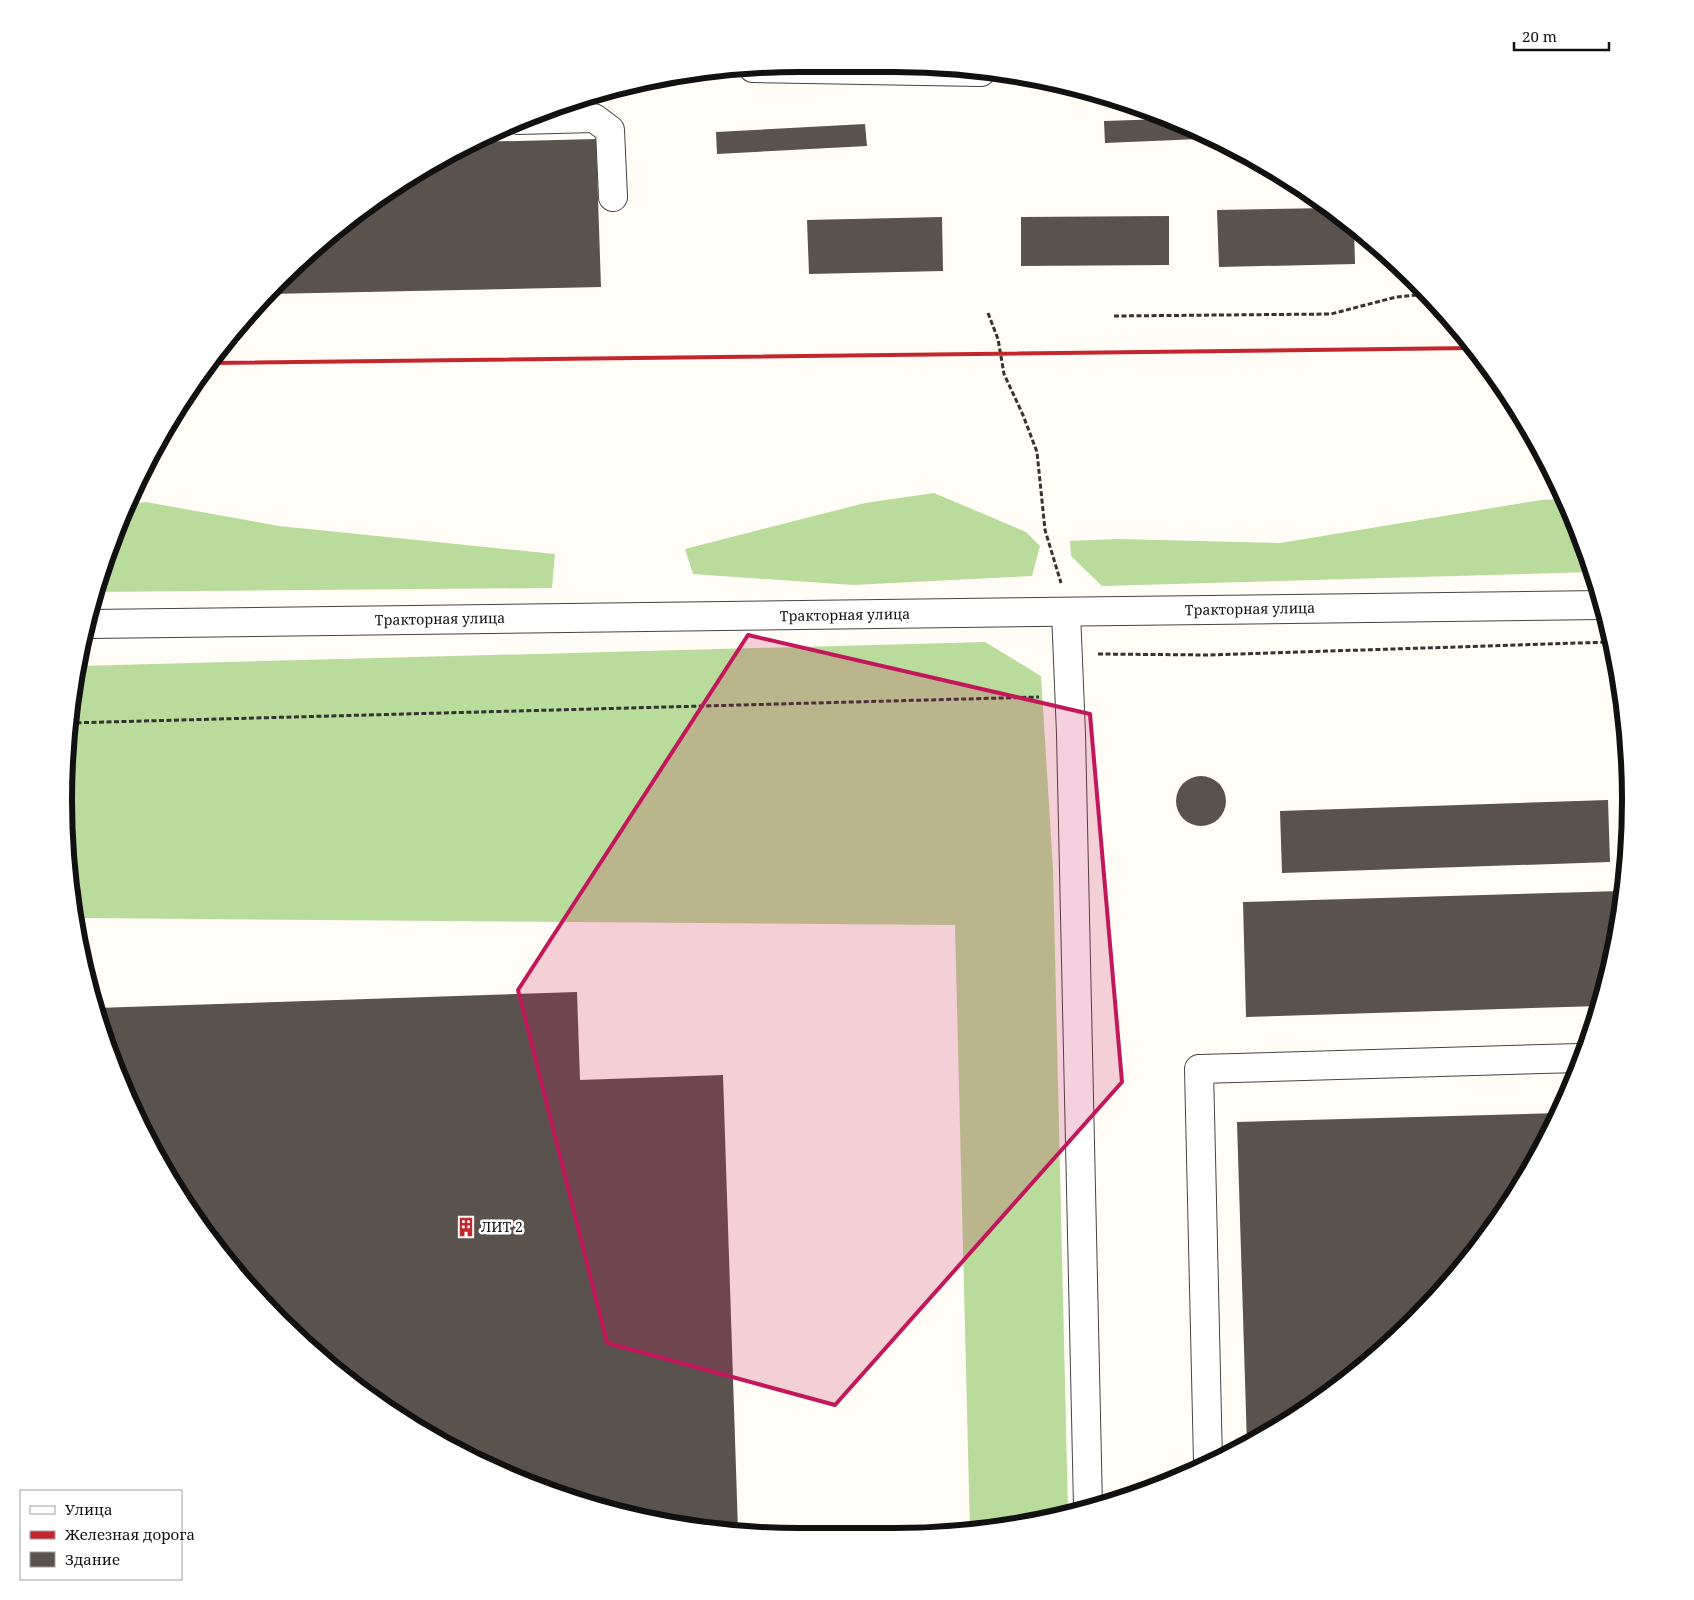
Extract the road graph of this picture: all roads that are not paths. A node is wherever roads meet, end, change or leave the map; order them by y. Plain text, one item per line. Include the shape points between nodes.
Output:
1 (545, 119) edge
2 (613, 197) dead end
3 (1595, 605) edge
4 (1066, 612) junction
5 (94, 624) edge
6 (1574, 1058) edge
7 (1208, 1456) edge
8 (1088, 1501) edge

1 - 2 street via 594,118 610,130
3 - 4 street, Тракторная улица
4 - 5 street, Тракторная улица
4 - 8 street
6 - 7 street via 1199,1069

